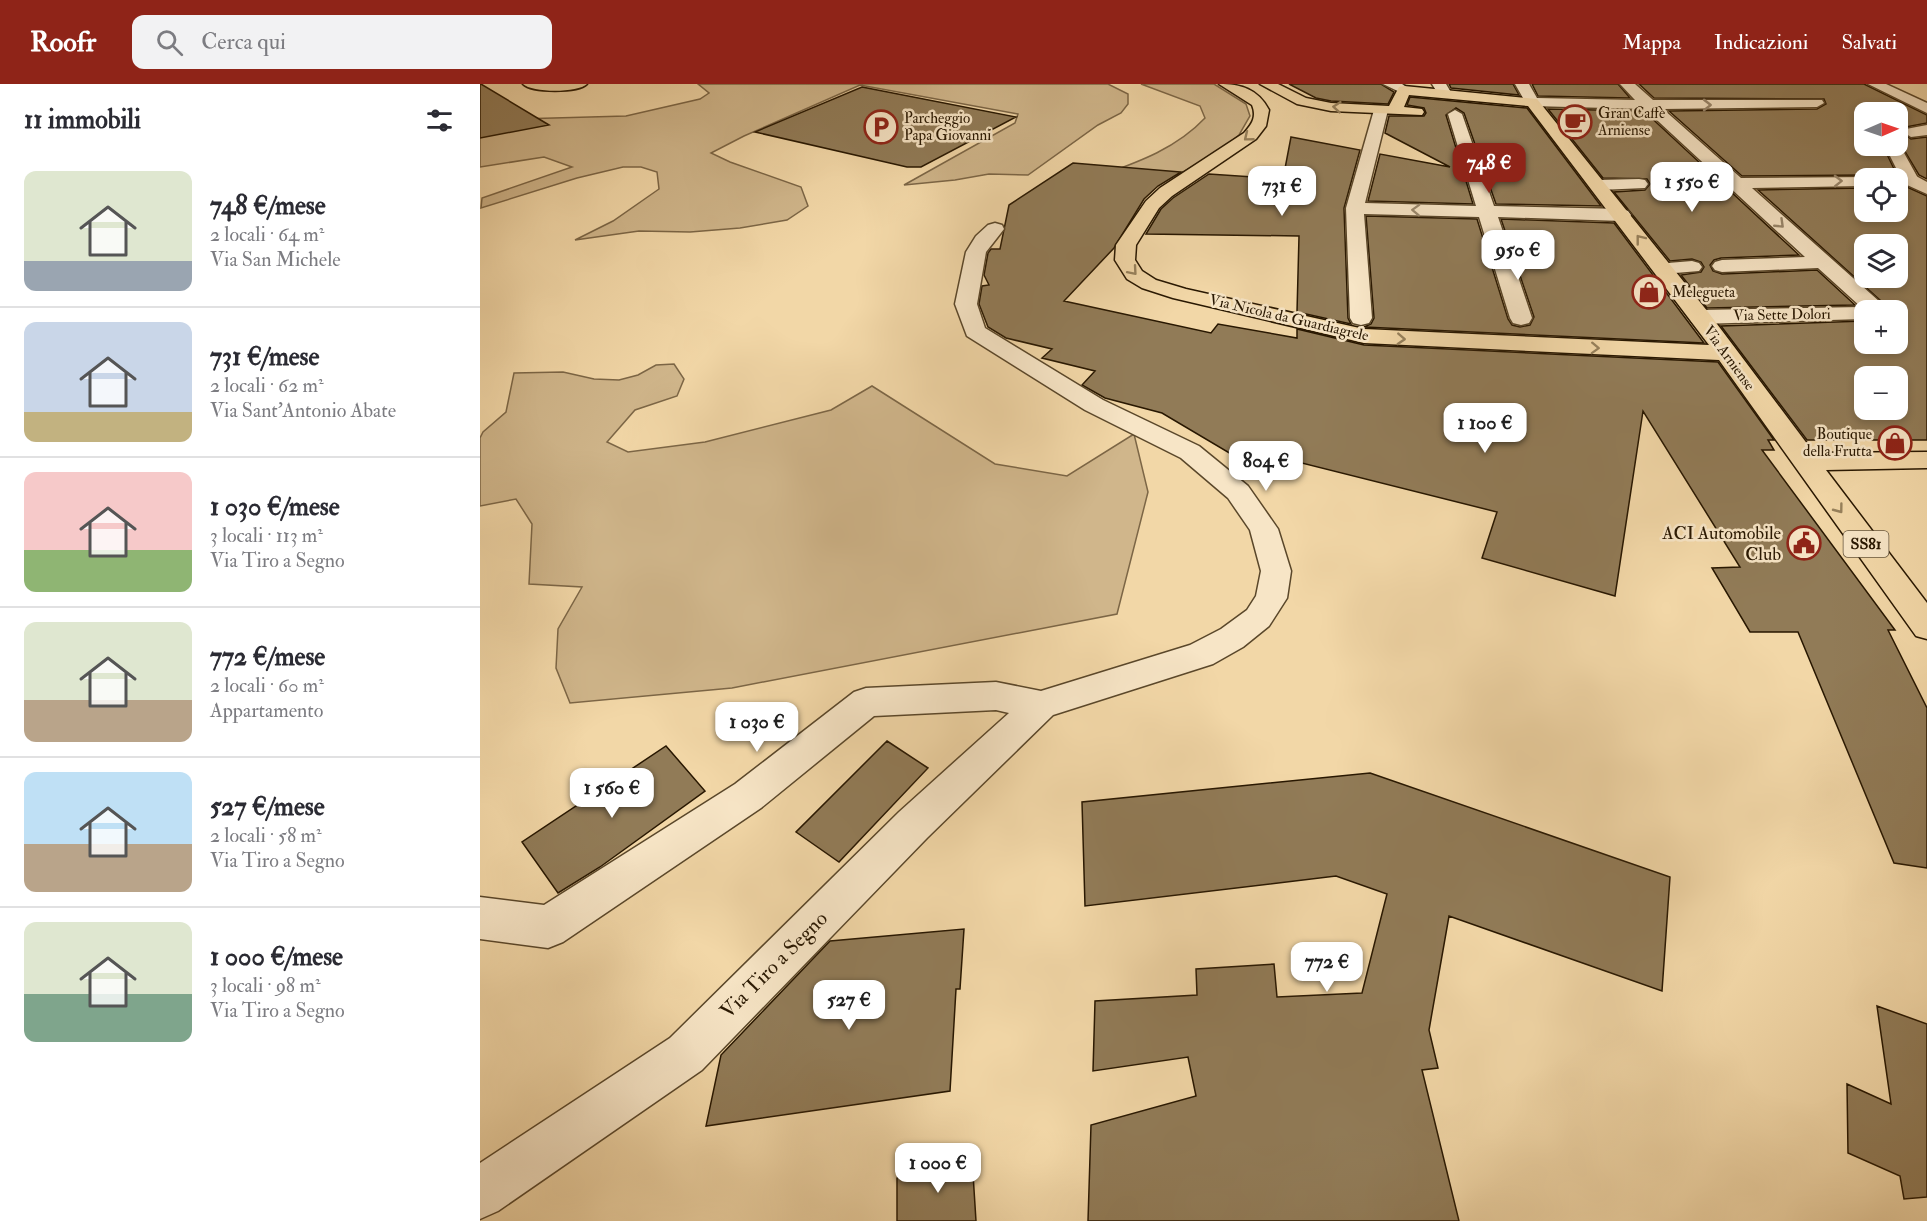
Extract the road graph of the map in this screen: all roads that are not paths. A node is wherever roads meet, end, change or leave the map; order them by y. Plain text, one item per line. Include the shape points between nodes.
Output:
1 (530, 84) edge
2 (580, 84) edge
3 (1226, 84) edge
4 (1267, 84) edge
5 (1390, 84) edge
6 (1522, 84) edge
7 (1628, 84) edge
8 (1650, 84) edge
9 (1875, 84) edge
10 (1442, 89) edge
11 (1733, 89) dead end
12 (1404, 90) junction
13 (1797, 90) dead end
14 (1532, 102) junction
15 (1649, 105) junction
16 (1757, 105) junction
17 (1927, 109) edge
18 (1388, 110) junction
19 (1449, 113) joint
20 (1524, 117) dead end
21 (1545, 118) junction
22 (1854, 181) edge
23 (1908, 182) edge
24 (1738, 183) junction
25 (1639, 184) dead end
26 (1668, 184) dead end
27 (1599, 185) junction
28 (1927, 189) edge
29 (1355, 208) junction
30 (1487, 213) junction
31 (1622, 215) junction
32 (995, 229) dead end
33 (1821, 262) junction
34 (1722, 266) dead end
35 (1692, 267) dead end
36 (1663, 268) junction
37 (1866, 300) edge
38 (1854, 313) edge
39 (1700, 317) junction
40 (1361, 318) dead end
41 (1521, 318) dead end
42 (1725, 353) junction
43 (1927, 460) edge
44 (1804, 462) junction
45 (1927, 627) edge
46 (1041, 705) junction
47 (480, 918) edge
48 (480, 1192) edge

1 - 2 main road
3 -> 42 main road, Via Nicola da Guardiagrele via 1256,100 1263,118 1260,127 1166,192 1139,222 1126,245 1125,260 1134,275 1149,284 1364,336
18 -> 4 main road via 1302,101
5 - 12 street
6 - 14 street, Via Arniense
7 - 8 street
7 - 15 street, Via Sette Dolori
9 - 17 street
10 - 12 main road
10 - 14 main road
11 - 16 street
12 - 18 main road
13 - 16 street via 1817,103
14 - 15 street
14 - 21 main road, Via Arniense
15 -> 16 street
15 - 24 street, Via Sette Dolori
18 - 19 main road
18 - 29 street
19 - 30 street
20 - 21 main road
21 - 27 main road, Via Arniense
24 -> 22 street
23 - 28 street
24 - 26 street
24 -> 33 street, Via Sette Dolori
25 - 27 street
27 - 31 main road, Via Arniense
30 -> 29 street
29 - 40 street
30 - 31 street
30 - 41 street
36 -> 31 main road, Via Arniense
32 - 46 street via 976,252 966,304 975,331 1094,405 1190,452 1238,492 1264,529 1276,571 1271,598 1258,618 1232,638 1201,655
33 - 34 street
33 - 37 street, Via Sette Dolori
35 - 36 street
36 - 39 main road, Via Arniense
38 - 39 street, Via Sette Dolori
39 - 42 main road, Via Arniense
42 - 44 main road, Via Arniense / SS81
43 - 44 main road
44 -> 45 main road, SS81
46 - 47 street via 996,696 866,702 748,796 548,927
46 - 48 street, Via Tiro a Segno via 913,825 686,1054

